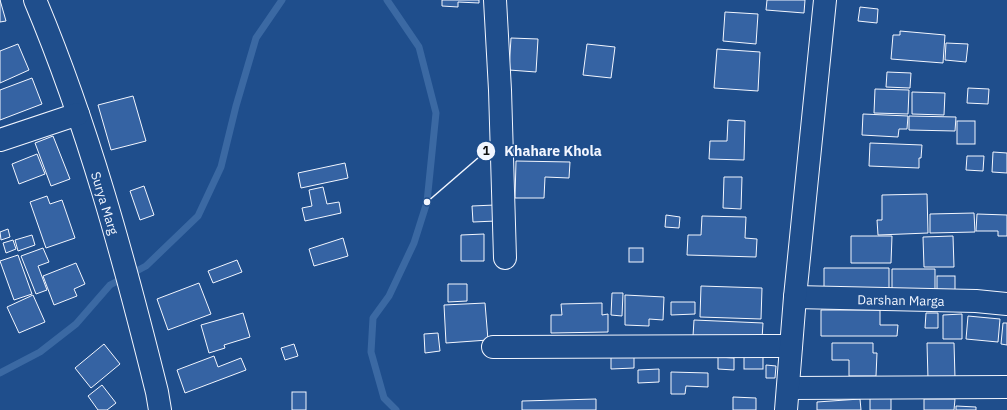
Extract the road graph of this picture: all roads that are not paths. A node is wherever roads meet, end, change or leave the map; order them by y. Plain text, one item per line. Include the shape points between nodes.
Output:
1 (35, 0) edge
2 (495, 0) edge
3 (824, 0) edge
4 (78, 114) junction
5 (0, 140) edge
6 (505, 258) dead end
7 (795, 297) junction
8 (1007, 304) edge
9 (791, 346) junction
10 (493, 347) dead end
11 (1007, 387) edge
12 (789, 388) junction
13 (160, 410) edge
14 (786, 410) edge

1 - 4 street, Surya Marg
2 - 6 street
3 - 7 street
4 - 5 street
4 - 13 street, Surya Marg via 131,287
7 - 8 street, Darshan Marga
7 - 9 street
9 - 10 street
9 - 12 street
11 - 12 street
12 - 14 street

